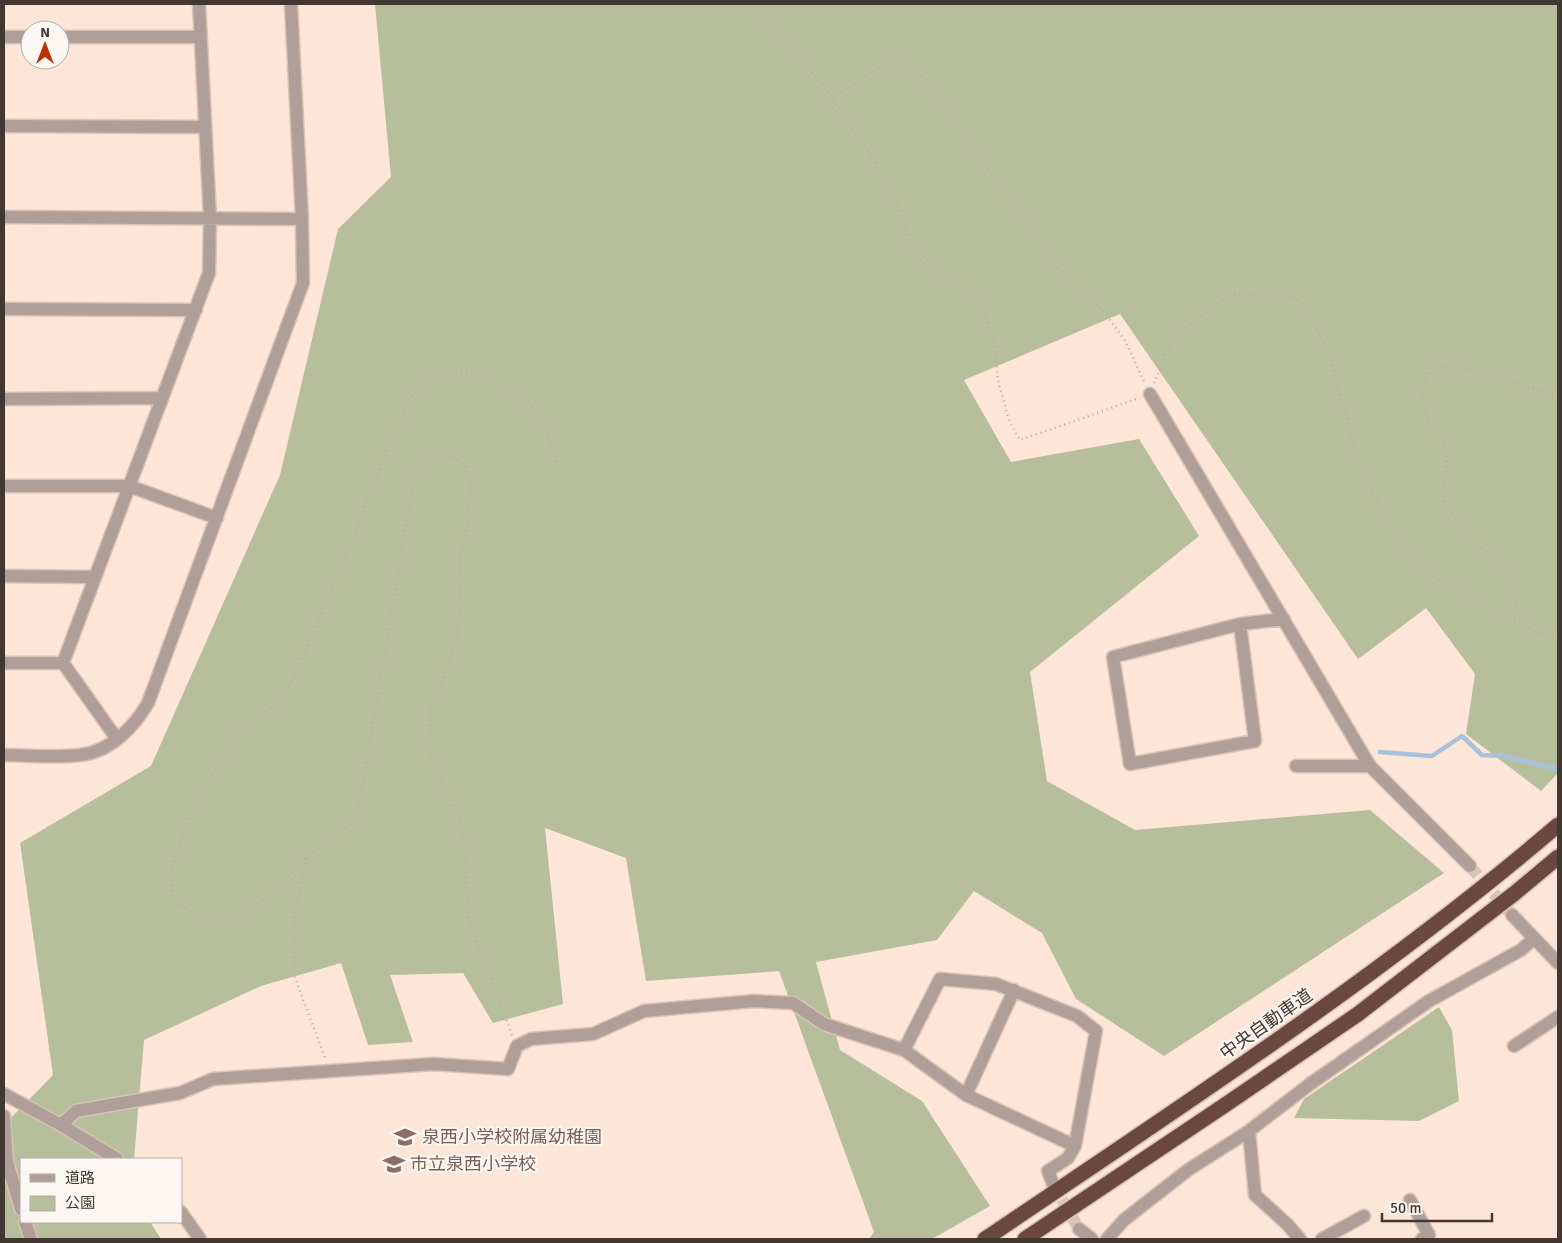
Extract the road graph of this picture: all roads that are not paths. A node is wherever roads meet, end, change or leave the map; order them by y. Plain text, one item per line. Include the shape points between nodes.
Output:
1 (199, 4) edge
2 (291, 4) edge
3 (4, 37) edge
4 (20, 37) edge
5 (70, 37) edge
6 (200, 37) junction
7 (4, 126) edge
8 (205, 127) junction
9 (4, 217) edge
10 (210, 218) junction
11 (302, 219) junction
12 (4, 309) edge
13 (196, 310) junction
14 (1150, 394) road end
15 (162, 398) junction
16 (4, 399) edge
17 (4, 486) edge
18 (128, 486) junction
19 (217, 518) junction
20 (4, 576) edge
21 (95, 577) junction
22 (1284, 619) junction
23 (1240, 624) junction
24 (4, 663) edge
25 (63, 663) junction
26 (117, 739) junction
27 (4, 754) edge
28 (1296, 766) dead end
29 (1370, 766) junction
30 (1558, 825) edge
31 (1558, 857) edge
32 (1470, 866) tunnel mouth
33 (1512, 915) tunnel mouth
34 (1533, 938) junction
35 (1558, 963) edge
36 (1014, 990) junction
37 (1558, 1017) edge
38 (1514, 1046) dead end
39 (904, 1050) junction
40 (4, 1094) edge
41 (966, 1095) junction
42 (4, 1116) edge
43 (61, 1124) junction
44 (1249, 1131) junction
45 (1075, 1146) junction
46 (115, 1158) edge
47 (1052, 1184) dead end
48 (1410, 1200) dead end
49 (20, 1206) edge
50 (182, 1213) edge
51 (1364, 1216) dead end
52 (25, 1223) edge
53 (1080, 1229) tunnel mouth
54 (31, 1239) edge
55 (200, 1239) edge
56 (985, 1239) edge
57 (1024, 1239) edge
58 (1092, 1239) edge
59 (1108, 1239) edge
60 (1300, 1239) edge
61 (1322, 1239) edge
62 (1422, 1239) edge

1 - 6 street
2 - 11 street
3 - 4 street
5 - 6 street
6 - 8 street
7 - 8 street
8 - 10 street
9 - 10 street
10 - 11 street
10 - 13 street via 209,273
11 - 19 street via 303,283
12 - 13 street
13 - 15 street
14 - 22 street
15 - 16 street
15 - 18 street
17 - 18 street
18 - 19 street
18 - 21 street
19 - 26 street via 148,703 128,731
20 - 21 street
21 - 25 street
22 - 23 street
22 - 29 street
23 - 23 street via 1113,657 1130,764 1256,741
24 - 25 street
25 - 26 street
26 - 27 street via 81,755
28 - 29 street
29 - 32 street
30 - 56 highway, 中央自動車道 via 1499,875 1344,992
31 - 57 highway via 1358,1014
33 - 34 street
34 - 35 street
34 - 44 street via 1520,950 1429,1001
36 - 39 street via 996,984 940,979
36 - 41 street
36 - 45 street via 1077,1016 1096,1031
37 - 38 street
39 - 41 street
39 - 43 street via 824,1024 793,1003 754,1001 644,1011 592,1034 532,1039 517,1046 508,1069 434,1064 212,1079 180,1093 76,1111
40 - 43 street
41 - 45 street
42 - 49 street via 7,1162
43 - 46 street
44 - 59 street via 1188,1170 1124,1220
44 - 60 street via 1256,1195
45 - 47 street via 1068,1158 1048,1171
48 - 62 street via 1429,1235
50 - 55 street
51 - 61 street
52 - 54 street
53 - 58 street

